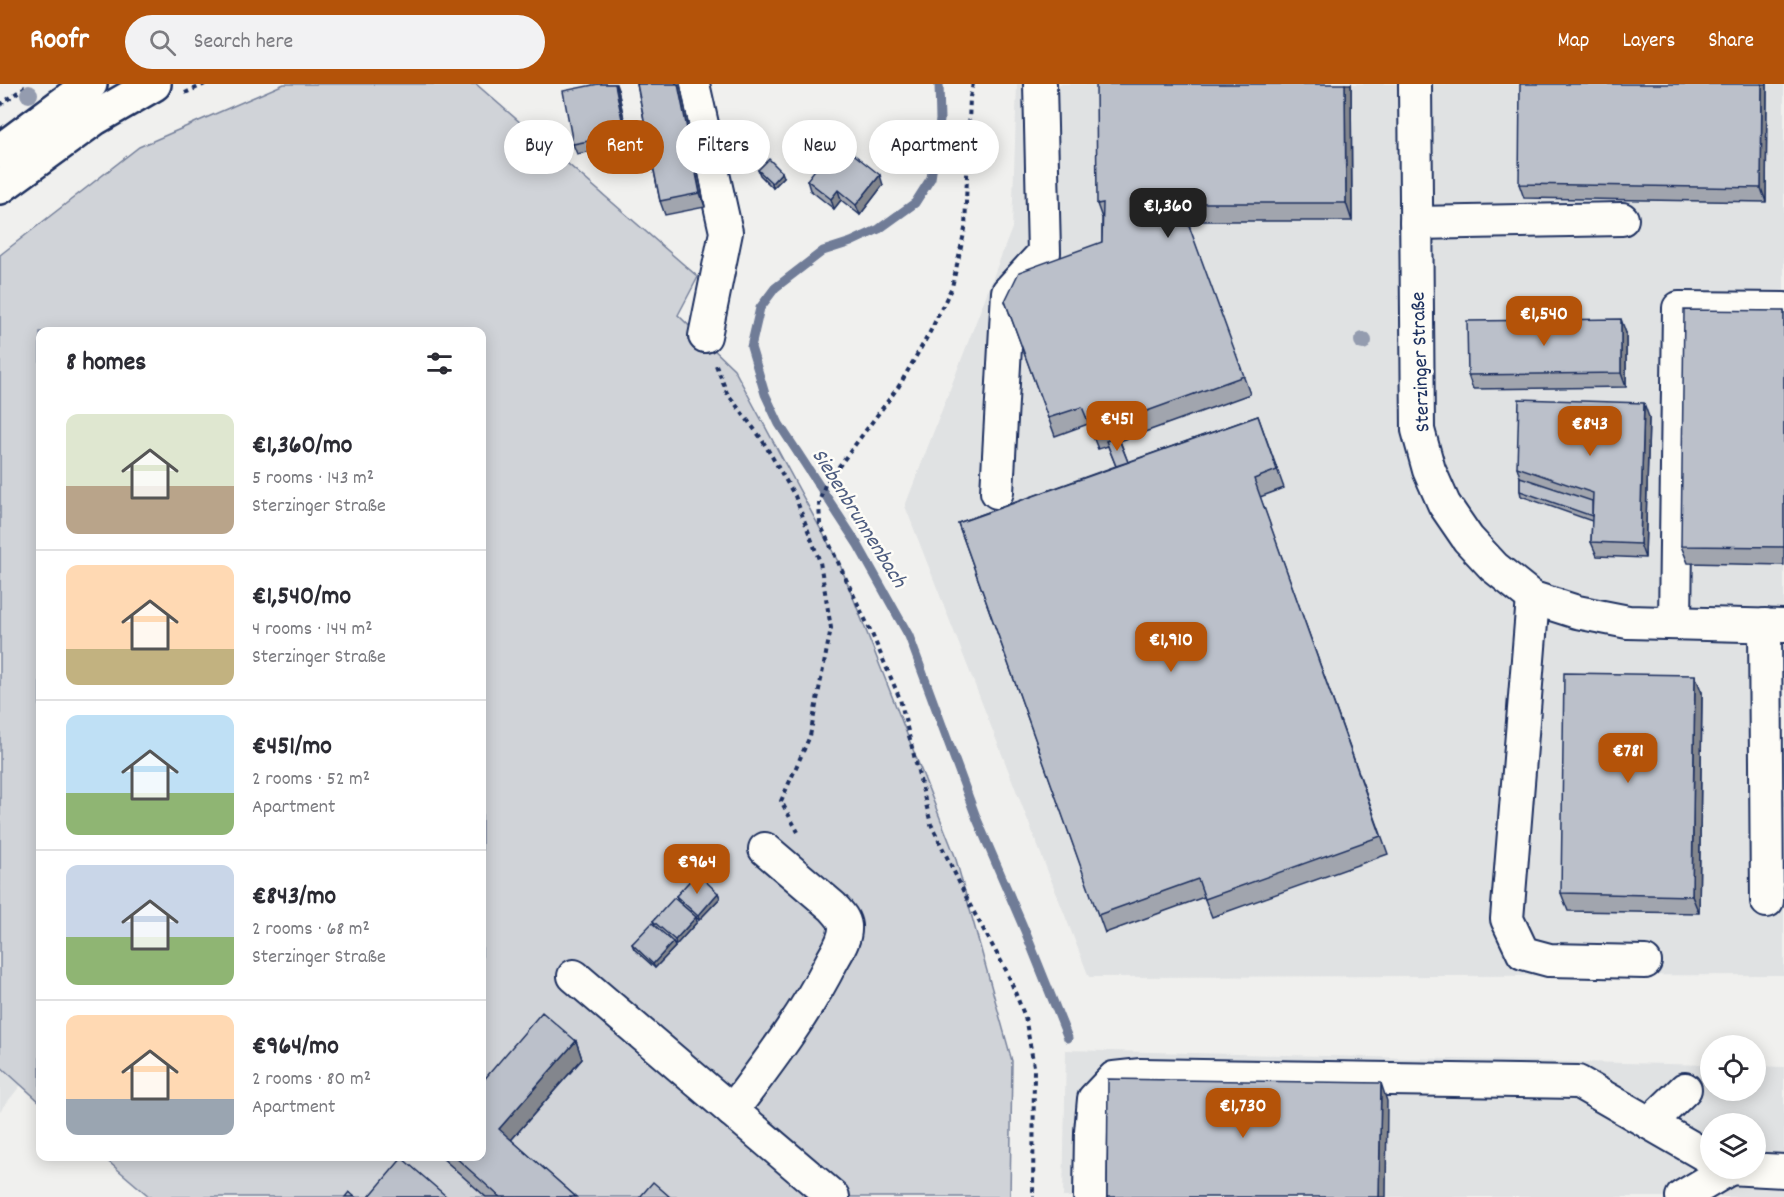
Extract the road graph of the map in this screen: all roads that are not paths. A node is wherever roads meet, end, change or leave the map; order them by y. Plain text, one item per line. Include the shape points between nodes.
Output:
1 (154, 84) edge
2 (693, 84) edge
3 (1040, 84) edge
4 (1415, 84) edge
5 (84, 95) edge
6 (0, 151) edge
7 (0, 187) edge
8 (1623, 219) dead end
9 (1416, 223) junction
10 (1784, 309) edge
11 (705, 336) road end
12 (997, 492) dead end
13 (1533, 598) junction
14 (1675, 623) junction
15 (1775, 625) edge
16 (765, 849) dead end
17 (1767, 901) dead end
18 (1645, 962) dead end
19 (574, 976) dead end
20 (1685, 1089) dead end
21 (732, 1111) junction
22 (1650, 1123) junction
23 (1700, 1152) edge
24 (1766, 1170) edge
25 (1784, 1171) edge
26 (1712, 1179) edge
27 (833, 1197) edge
28 (1090, 1197) edge
29 (1682, 1197) edge

1 - 5 main road
2 - 11 street via 726,232
3 - 12 street via 1044,253 1008,292
4 - 9 street, Sterzinger Straße
5 - 6 main road
5 - 7 main road
8 - 9 street
9 - 13 street, Sterzinger Straße via 1418,430 1429,470 1444,504 1468,538 1494,567
10 - 14 street via 1678,308
13 - 14 street, Sterzinger Straße via 1628,622
13 - 18 street via 1507,919 1523,953 1549,960
14 - 15 street, Sterzinger Straße
15 - 17 street
16 - 21 street via 832,907 845,926 843,940 818,990
19 - 21 street
20 - 22 street
21 - 27 street
22 - 23 street
22 - 28 street via 1578,1082 1114,1078 1094,1099
24 - 25 street
26 - 29 street

